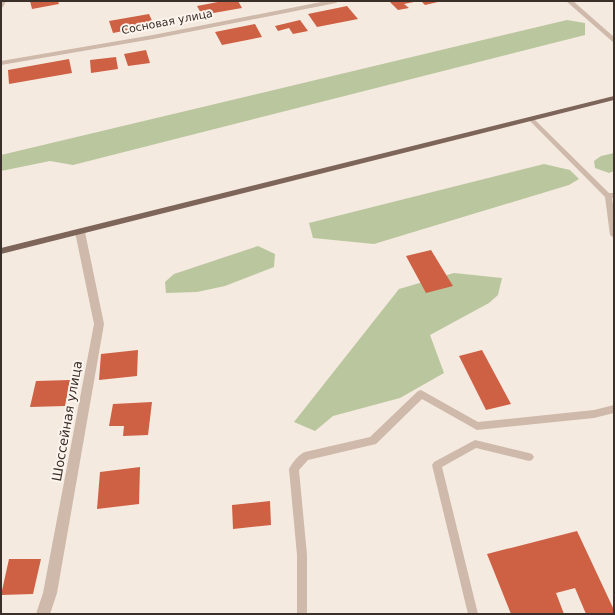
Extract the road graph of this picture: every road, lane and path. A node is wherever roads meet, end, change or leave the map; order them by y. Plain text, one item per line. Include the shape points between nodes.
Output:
1 (3, 1) edge
2 (336, 1) edge
3 (569, 1) edge
4 (1, 6) edge
5 (614, 41) edge
6 (1, 63) edge
7 (614, 98) edge
8 (531, 119) junction
9 (611, 196) edge
10 (80, 232) junction
11 (614, 235) edge
12 (1, 251) edge
13 (614, 409) edge
14 (529, 457) dead end
15 (43, 614) edge
16 (302, 614) edge
17 (473, 614) edge

1 - 4 street
2 - 6 street, Сосновая улица
3 - 5 street
7 - 8 main road
8 - 9 lane
8 - 10 main road
9 - 11 lane
10 - 12 main road
10 - 15 street, Шоссейная улица via 99,324 50,593
13 - 16 lane via 594,414 477,426 421,394 373,441 305,456 294,470 302,555
14 - 17 lane via 475,444 437,465

